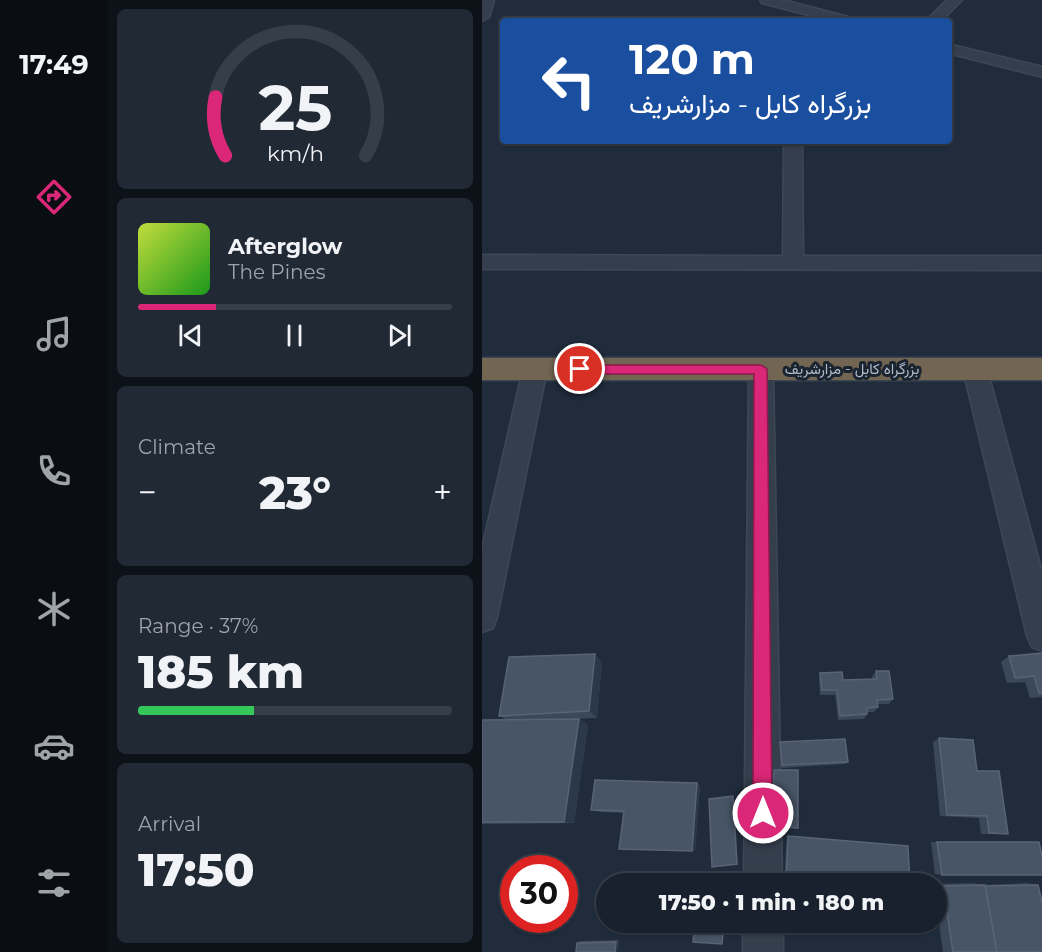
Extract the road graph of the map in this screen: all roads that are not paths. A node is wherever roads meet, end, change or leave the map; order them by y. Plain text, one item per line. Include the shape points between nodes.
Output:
1 (487, 0) edge
2 (767, 0) edge
3 (954, 0) edge
4 (798, 9) edge
5 (482, 17) edge
6 (834, 18) edge
7 (936, 18) edge
8 (952, 49) edge
9 (1043, 72) edge
10 (793, 144) edge
11 (482, 262) edge
12 (792, 262) junction
13 (1043, 263) edge
14 (482, 369) edge
15 (535, 369) junction
16 (761, 369) junction
17 (975, 369) junction
18 (1043, 369) edge
19 (482, 617) edge
20 (1043, 636) edge
21 (763, 873) edge
22 (763, 933) edge
23 (763, 952) edge

1 - 5 street
2 - 4 street
3 - 7 street
4 - 6 street
8 - 9 street
10 - 12 street
11 - 12 street
12 - 13 street
14 - 15 highway, بزرگراه کابل - مزارشریف
15 - 16 highway, بزرگراه کابل - مزارشریف
15 - 19 street
16 - 17 highway, بزرگراه کابل - مزارشریف
16 - 21 street
17 - 18 highway, بزرگراه کابل - مزارشریف
17 - 20 street
22 - 23 street

